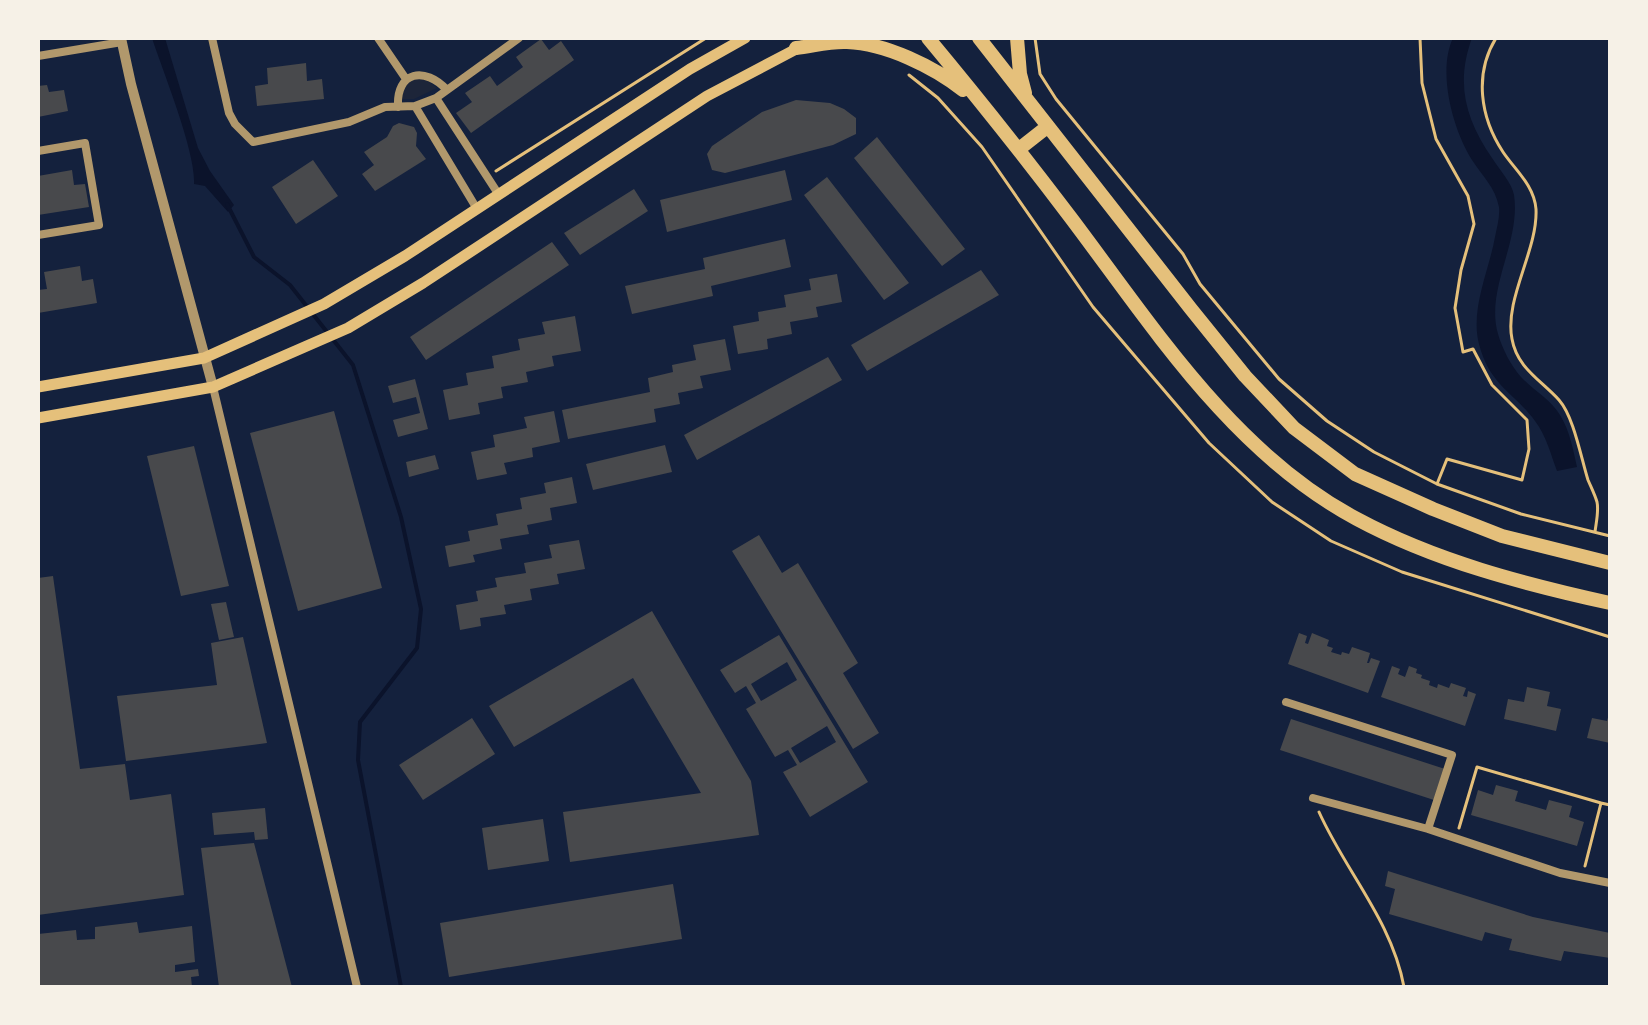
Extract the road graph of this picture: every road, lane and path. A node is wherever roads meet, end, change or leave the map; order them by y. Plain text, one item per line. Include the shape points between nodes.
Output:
1 (212, 38) edge
2 (378, 38) edge
3 (519, 38) edge
4 (706, 38) edge
5 (745, 38) edge
6 (817, 38) edge
7 (928, 38) edge
8 (979, 38) edge
9 (1017, 38) edge
10 (1035, 38) edge
11 (1420, 38) edge
12 (1496, 38) edge
13 (122, 40) edge
14 (796, 48) junction
15 (38, 56) edge
16 (406, 79) junction
17 (447, 90) junction
18 (436, 98) junction
19 (1028, 101) junction
20 (415, 106) junction
21 (398, 107) junction
22 (989, 110) junction
23 (1047, 127) junction
24 (1019, 149) junction
25 (38, 151) edge
26 (487, 177) junction
27 (499, 195) junction
28 (477, 209) junction
29 (38, 235) edge
30 (204, 358) junction
31 (38, 387) edge
32 (213, 387) junction
33 (38, 418) edge
34 (1437, 484) junction
35 (1595, 533) junction
36 (1610, 536) edge
37 (1610, 563) edge
38 (1610, 603) edge
39 (1286, 702) dead end
40 (1313, 798) joint
41 (1601, 803) junction
42 (1610, 805) edge
43 (1428, 829) junction
44 (1456, 838) junction
45 (1582, 877) junction
46 (1610, 883) edge
47 (357, 987) edge
48 (1404, 987) edge

1 - 21 street via 229,113 253,142
2 - 16 street
3 - 17 street
4 - 26 path
5 - 27 main road
6 - 14 main road
7 - 22 highway
8 - 19 highway
9 - 19 highway
10 - 34 path via 1040,74 1056,99 1279,379 1327,421
11 - 34 path via 1422,83 1436,139 1468,196 1474,224 1455,308 1463,352 1473,349 1492,385 1527,420 1529,449 1522,480 1447,459
12 - 35 path via 1486,55 1482,86 1486,119 1527,182 1536,207 1511,338 1519,361 1561,402 1598,505
13 - 15 street
13 - 30 street
14 - 22 highway via 846,42 874,46 950,80
14 - 32 main road via 707,96 348,328
16 - 17 street via 425,75
16 - 21 street via 398,91
17 - 18 street
18 - 20 street
18 - 26 street
19 - 23 highway
20 - 21 street
20 - 28 street
22 - 24 highway
23 - 24 highway
23 - 37 highway via 1245,376 1294,428 1355,474 1433,509 1502,536
24 - 38 highway via 1157,334 1248,438 1289,474 1357,519 1412,544 1515,580
25 - 29 street via 85,143 99,225
26 - 27 street
27 - 28 main road
28 - 30 main road via 324,304
30 - 31 main road
30 - 32 street
32 - 33 main road
32 - 47 street
34 - 35 path
35 - 36 path
39 - 43 street via 1452,755
40 - 43 street
40 - 48 path via 1387,930
41 - 42 path
41 - 44 path via 1477,767
41 - 45 path
43 - 44 street
44 - 45 street
45 - 46 street

